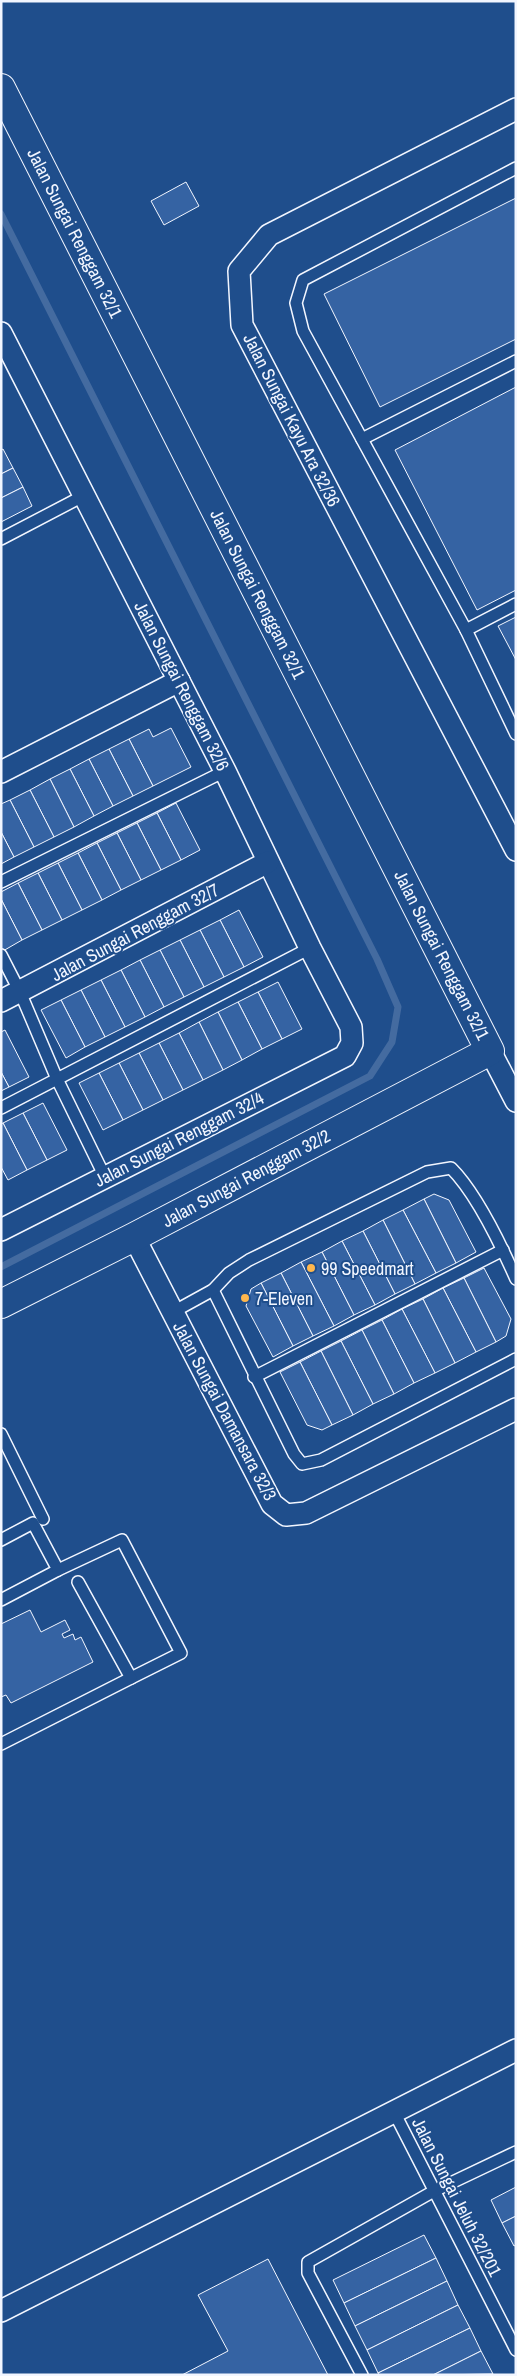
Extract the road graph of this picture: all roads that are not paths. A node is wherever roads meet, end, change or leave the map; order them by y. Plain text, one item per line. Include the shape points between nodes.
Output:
1 (1, 88) edge
2 (516, 109) edge
3 (516, 168) edge
4 (1, 333) edge
5 (516, 361) edge
6 (362, 439) junction
7 (85, 495) junction
8 (1, 539) edge
9 (516, 604) edge
10 (466, 630) junction
11 (179, 681) junction
12 (516, 734) edge
13 (225, 771) junction
14 (1, 772) edge
15 (516, 850) edge
16 (268, 862) junction
17 (1, 882) edge
18 (310, 948) junction
19 (1, 955) edge
20 (20, 992) junction
21 (1, 1001) edge
22 (352, 1043) joint
23 (490, 1051) junction
24 (57, 1080) junction
25 (516, 1101) edge
26 (1, 1108) edge
27 (105, 1177) junction
28 (1, 1230) edge
29 (134, 1237) junction
30 (503, 1250) junction
31 (516, 1279) edge
32 (213, 1290) junction
33 (1, 1304) edge
34 (173, 1312) junction
35 (516, 1359) edge
36 (254, 1377) junction
37 (516, 1409) edge
38 (1, 1434) edge
39 (43, 1519) dead end
40 (1, 1540) edge
41 (58, 1570) junction
42 (78, 1582) dead end
43 (1, 1600) edge
44 (130, 1678) junction
45 (1, 1744) edge
46 (516, 2050) edge
47 (394, 2112) junction
48 (516, 2152) edge
49 (434, 2191) junction
50 (1, 2311) edge
51 (516, 2350) edge
52 (362, 2375) edge

1 - 23 street, Jalan Sungai Renggam 32/1
2 - 15 street, Jalan Sungai Kayu Ara 32/36 via 268,235 240,271 242,325
3 - 6 lane via 303,280 296,303 303,331
4 - 7 street, Jalan Sungai Renggam 32/6
5 - 6 lane
6 - 10 lane
7 - 8 lane
7 - 11 street, Jalan Sungai Renggam 32/6
9 - 10 lane
10 - 12 lane
11 - 13 street, Jalan Sungai Renggam 32/6
11 - 14 street
13 - 16 street, Jalan Sungai Renggam 32/6
13 - 17 lane
16 - 18 street, Jalan Sungai Renggam 32/6
16 - 20 street, Jalan Sungai Renggam 32/7
18 - 22 street, Jalan Sungai Renggam 32/6 via 351,1027
18 - 24 lane
19 - 20 lane
20 - 21 street, Jalan Sungai Renggam 32/7
20 - 24 lane
22 - 27 street, Jalan Sungai Renggam 32/4 via 345,1056
23 - 25 street, Jalan Sungai Renggam 32/1
23 - 29 street, Jalan Sungai Renggam 32/2
24 - 26 lane
24 - 27 lane
27 - 28 street, Jalan Sungai Renggam 32/4
29 - 33 street, Jalan Sungai Renggam 32/2
29 - 34 street, Jalan Sungai Damansara 32/3
30 - 31 lane
30 - 32 lane via 462,1178 451,1168 427,1172 249,1260 229,1273
30 - 36 lane
32 - 34 lane
32 - 36 lane
34 - 37 street, Jalan Sungai Damansara 32/3 via 272,1504 286,1515 306,1513
35 - 36 lane via 321,1460 302,1464
38 - 39 lane
40 - 41 lane via 34,1523
41 - 43 lane
41 - 44 lane via 122,1540 181,1653
42 - 44 lane
44 - 45 lane
46 - 47 street
47 - 49 lane, Jalan Sungai Jeluh 32/201
47 - 50 street
48 - 49 lane
49 - 51 lane, Jalan Sungai Jeluh 32/201
49 - 52 lane via 308,2262 308,2273

